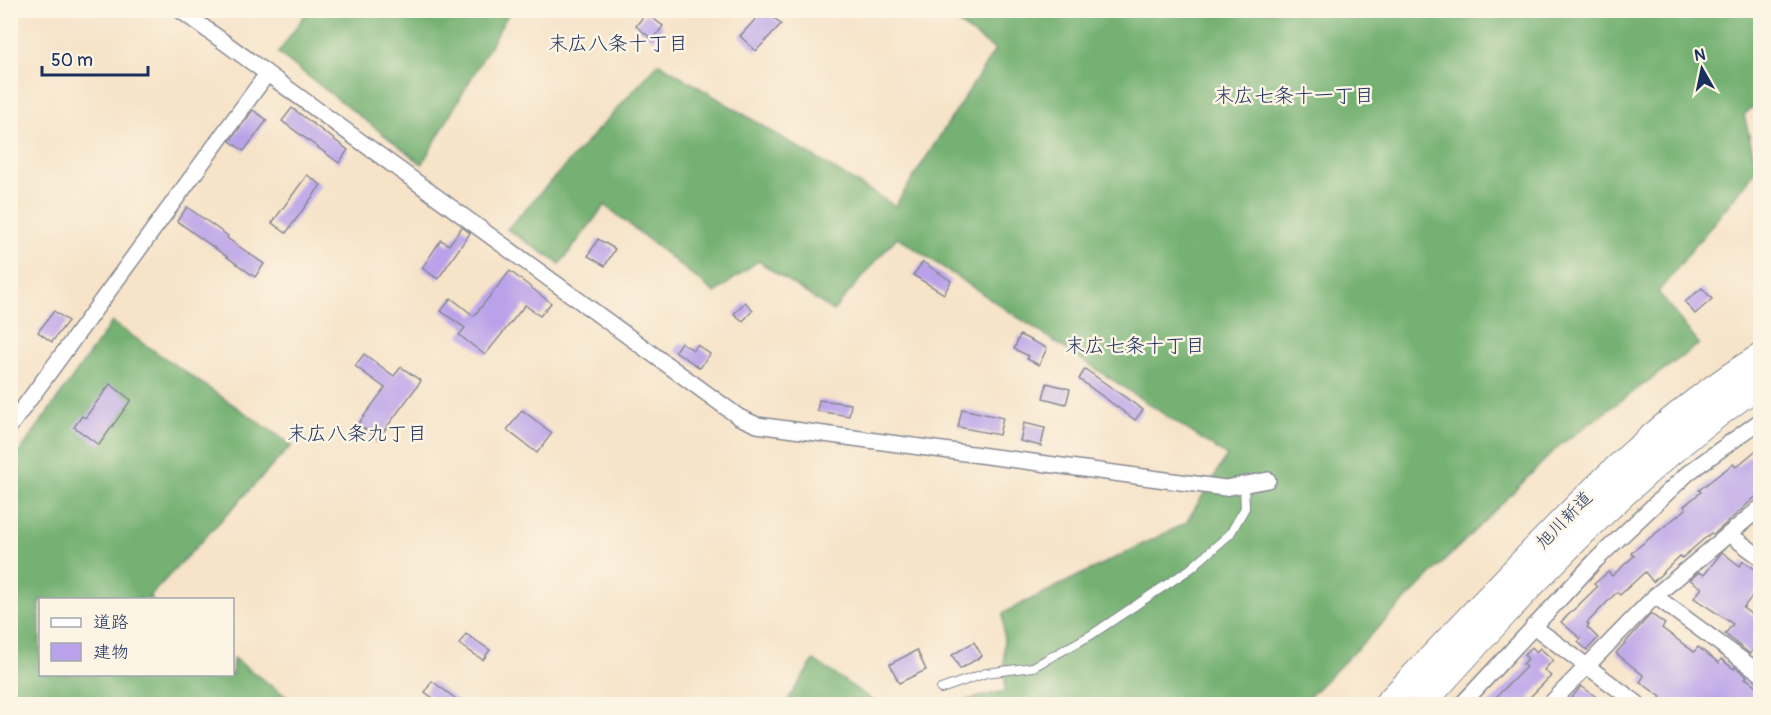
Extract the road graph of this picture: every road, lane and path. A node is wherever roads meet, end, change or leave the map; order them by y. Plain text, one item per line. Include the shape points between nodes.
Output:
1 (180, 10) edge
2 (267, 74) junction
3 (10, 294) edge
4 (10, 308) edge
5 (1761, 357) edge
6 (1761, 384) edge
7 (1761, 421) edge
8 (10, 426) edge
9 (1268, 480) dead end
10 (1244, 484) junction
11 (1761, 508) edge
12 (1729, 534) junction
13 (1575, 541) junction
14 (1761, 557) edge
15 (1596, 560) junction
16 (1655, 596) junction
17 (1533, 626) junction
18 (1586, 667) junction
19 (1761, 673) edge
20 (942, 689) dead end
21 (1387, 705) edge
22 (1422, 705) edge
23 (1462, 705) edge
24 (1550, 705) edge
25 (1638, 705) edge

1 - 2 street
2 - 8 street
2 - 10 street via 739,417 758,426 1225,488
3 - 4 lane
5 - 21 highway, 旭川新道 via 1697,399 1619,465
6 - 13 highway, 旭川新道 via 1701,426
7 - 15 street via 1688,473
9 - 10 street
10 - 20 lane via 1245,508 1230,534 1190,569 1091,634 1033,666 986,673
11 - 12 street
12 - 14 street
12 - 16 street
13 - 15 street
13 - 22 highway, 旭川新道
15 - 17 street
16 - 18 street
16 - 19 street
17 - 18 street
17 - 23 street
18 - 24 street
18 - 25 street

